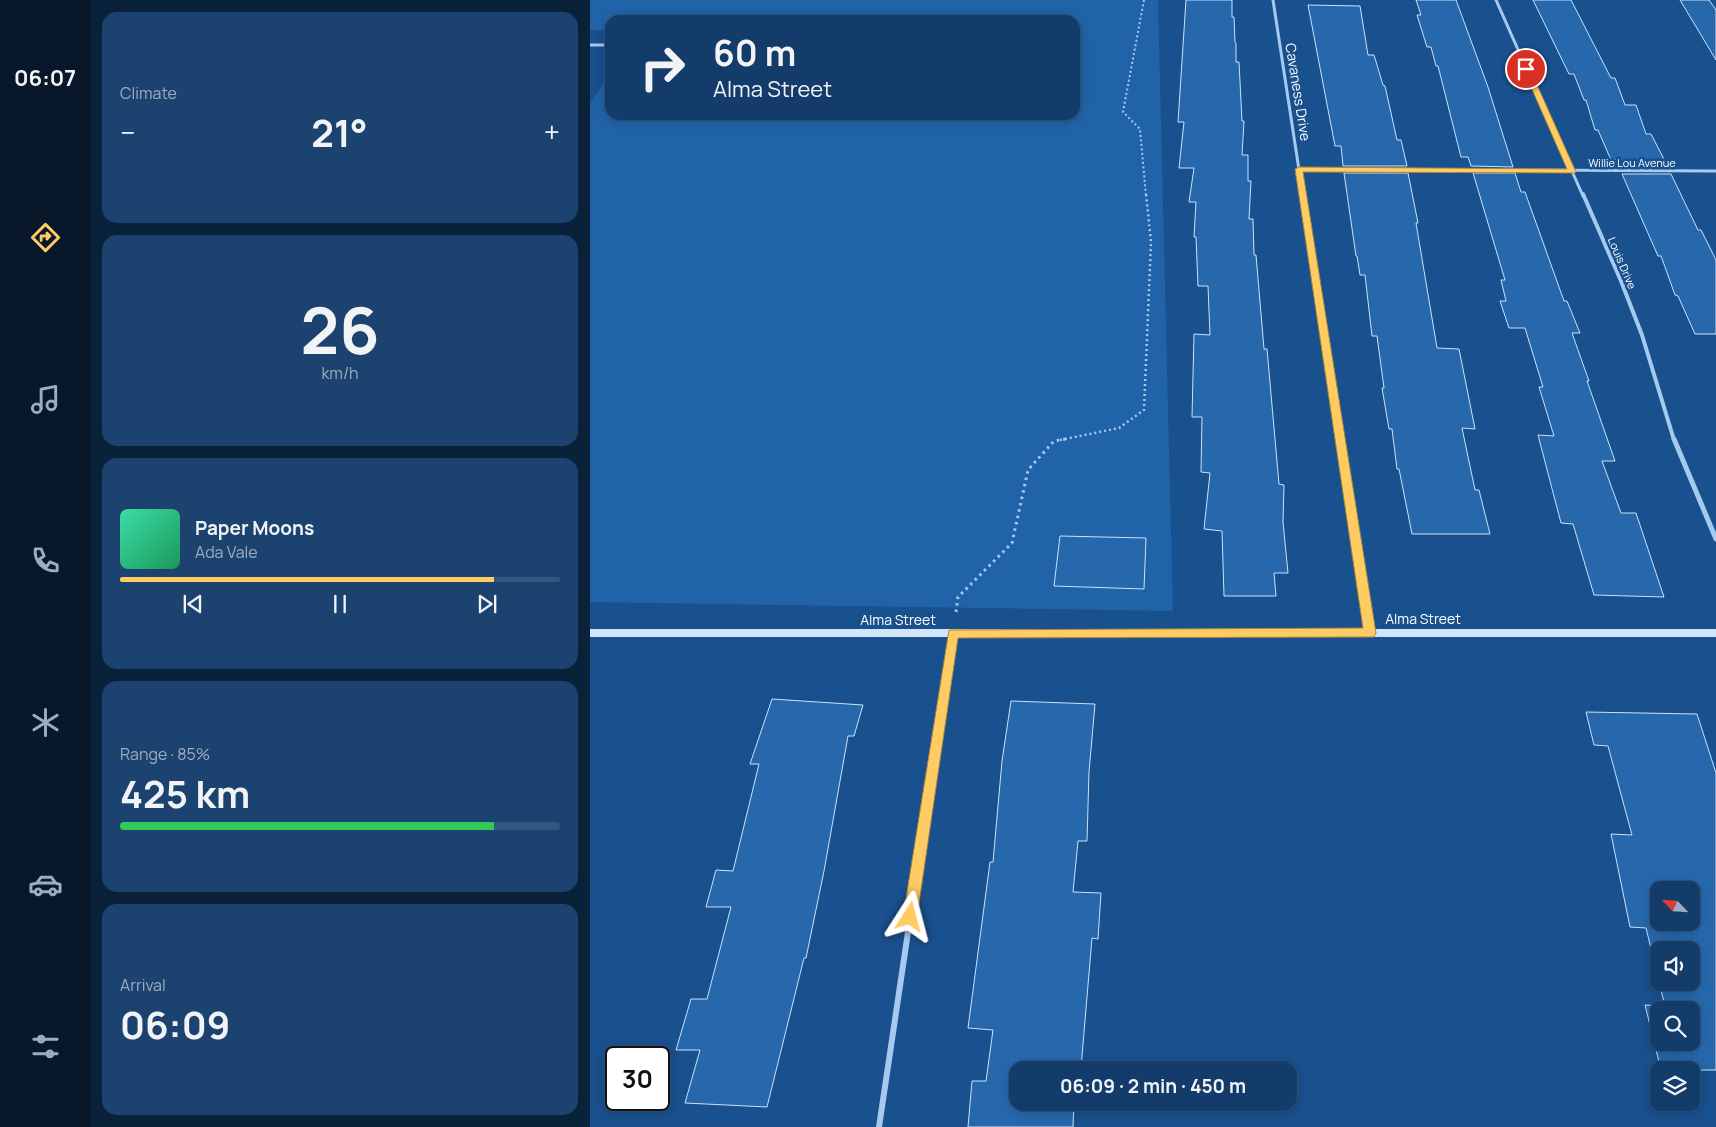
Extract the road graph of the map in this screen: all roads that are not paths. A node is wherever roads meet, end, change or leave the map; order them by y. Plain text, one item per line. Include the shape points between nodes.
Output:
1 (1273, 0) edge
2 (1496, 0) edge
3 (590, 45) edge
4 (605, 45) edge
5 (1299, 169) junction
6 (1716, 171) edge
7 (1572, 172) junction
8 (1716, 539) edge
9 (590, 632) edge
10 (953, 633) junction
11 (1370, 633) junction
12 (1716, 633) edge
13 (879, 1127) edge

1 - 5 street, Cavaness Drive
2 - 7 street, Louis Drive
3 - 4 street
5 - 7 street, Willie Lou Avenue
5 - 11 street, Cavaness Drive
6 - 7 street, Willie Lou Avenue
7 - 8 street, Louis Drive via 1642,335 1676,445
9 - 10 street, Alma Street
10 - 11 street, Alma Street
10 - 13 street
11 - 12 street, Alma Street

